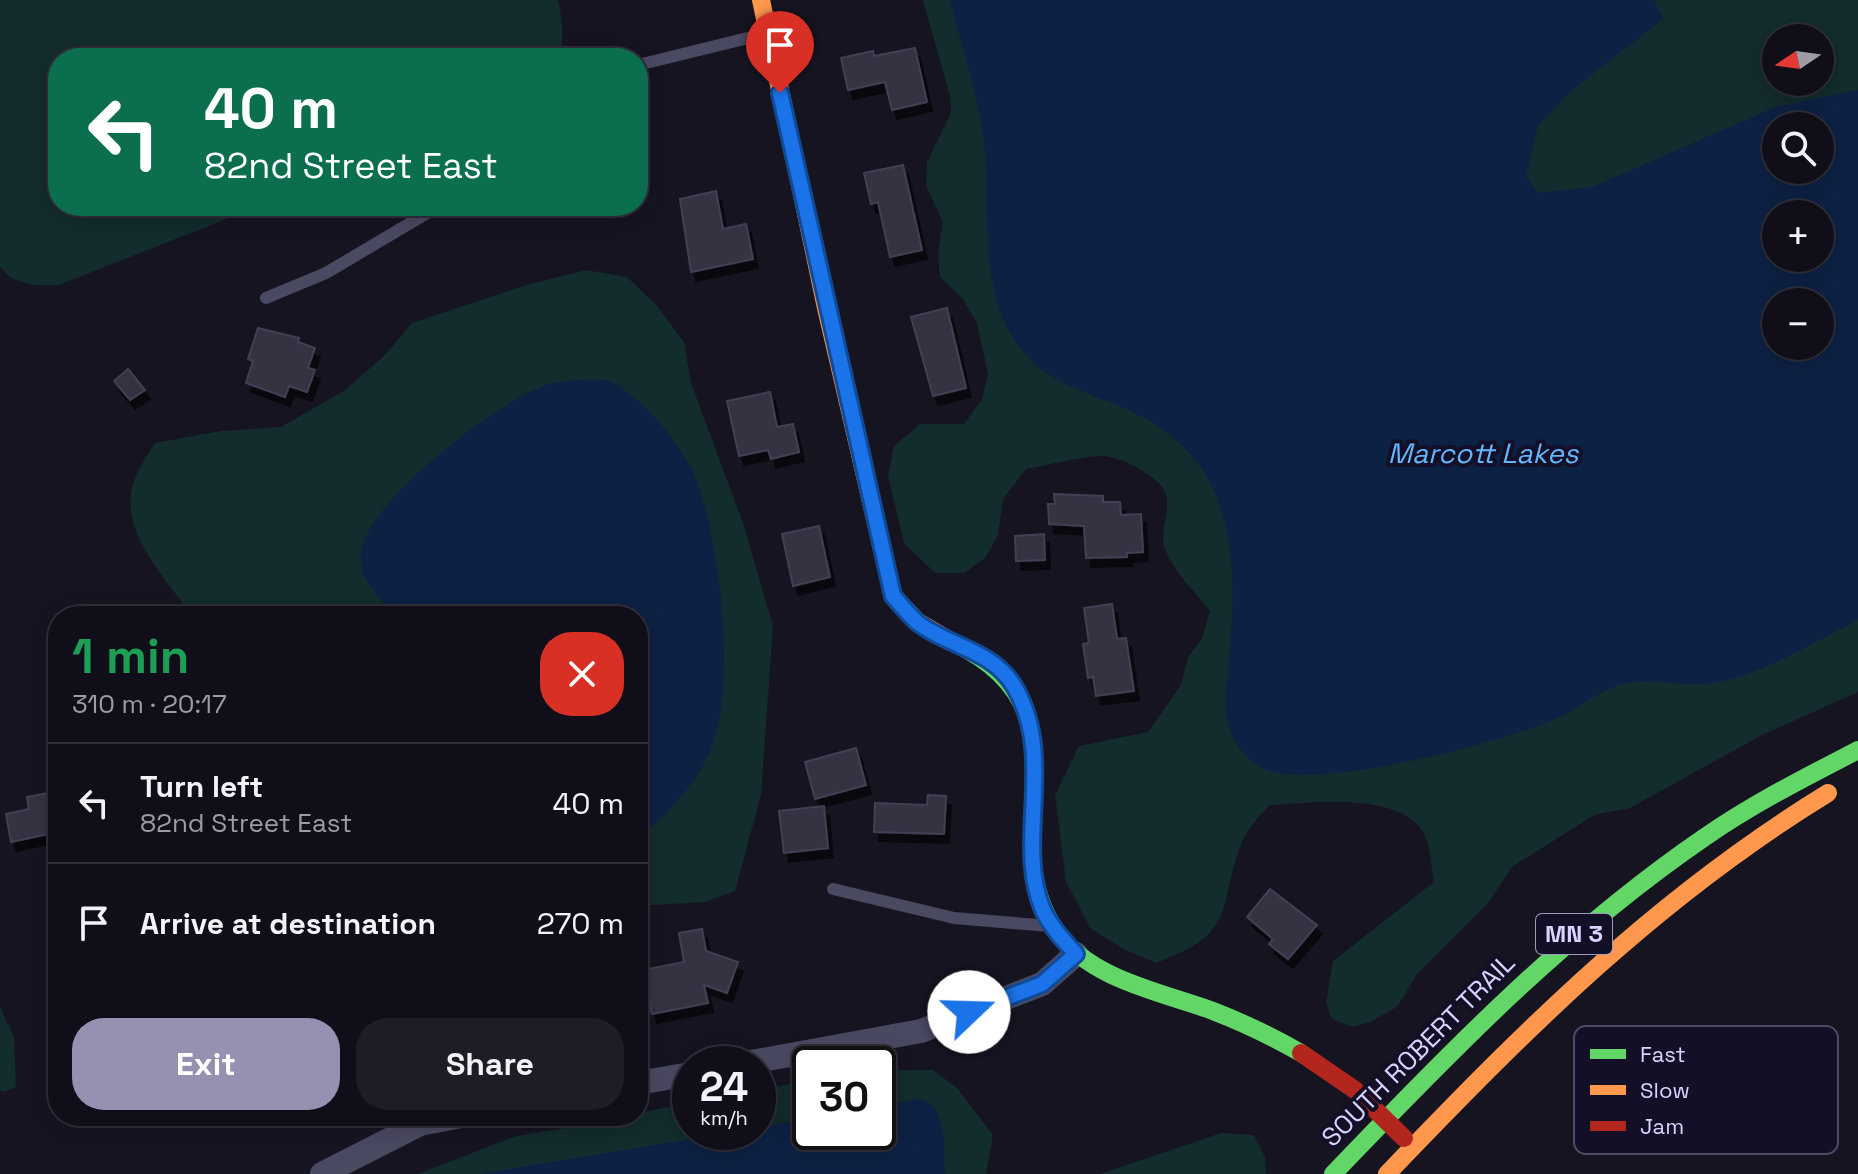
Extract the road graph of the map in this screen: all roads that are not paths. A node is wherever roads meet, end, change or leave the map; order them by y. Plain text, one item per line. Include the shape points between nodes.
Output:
1 (761, 0) edge
2 (768, 33) junction
3 (648, 63) edge
4 (422, 216) edge
5 (266, 298) dead end
6 (1858, 750) edge
7 (1844, 785) dead end
8 (833, 889) dead end
9 (1052, 926) junction
10 (1076, 954) junction
11 (776, 1058) edge
12 (672, 1077) edge
13 (648, 1081) edge
14 (1386, 1120) junction
15 (416, 1126) edge
16 (1413, 1147) junction
17 (322, 1174) edge
18 (1333, 1174) edge
19 (1387, 1174) edge

1 - 2 street
2 - 3 lane
2 - 9 street via 893,596 919,623 994,662 1014,686 1035,747 1035,876
4 - 5 lane via 326,273
6 - 14 street, SOUTH ROBERT TRAIL / MN 3 via 1737,815 1621,896 1542,962
7 - 16 street, MN 3 via 1730,854 1604,955
8 - 9 lane via 954,918
9 - 10 street
10 - 11 street via 1042,984 921,1031
10 - 14 street via 1235,1019 1296,1050 1348,1084
12 - 13 street
14 - 16 street
14 - 18 street, SOUTH ROBERT TRAIL / MN 3
15 - 17 street
16 - 19 street, MN 3

